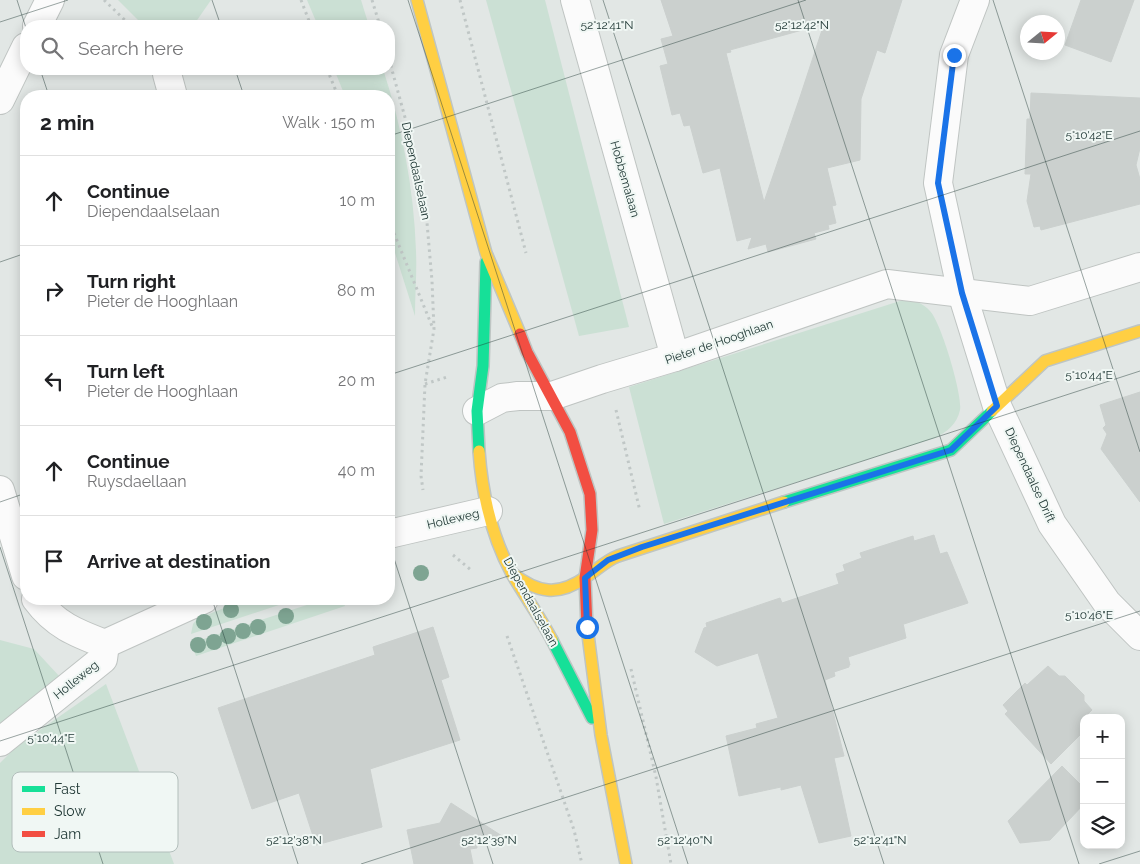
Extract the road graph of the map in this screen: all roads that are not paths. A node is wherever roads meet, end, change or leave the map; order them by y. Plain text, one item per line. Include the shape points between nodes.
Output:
1 (50, 0) edge
2 (417, 0) edge
3 (575, 0) edge
4 (975, 0) edge
5 (40, 20) edge
6 (20, 59) edge
7 (0, 100) edge
8 (486, 253) junction
9 (1140, 266) edge
10 (962, 293) junction
11 (1140, 331) edge
12 (675, 357) junction
13 (552, 396) junction
14 (997, 406) junction
15 (477, 411) junction
16 (0, 490) edge
17 (488, 511) junction
18 (395, 532) edge
19 (20, 556) edge
20 (512, 574) junction
21 (585, 578) junction
22 (41, 605) edge
23 (191, 605) edge
24 (1140, 636) edge
25 (105, 644) junction
26 (601, 735) junction
27 (0, 742) edge
28 (626, 864) edge

1 - 5 street
2 - 8 main road, Diependaalselaan
3 - 12 street, Hobbemalaan
4 - 10 street via 954,55 938,183
6 - 7 street
8 - 13 main road, Diependaalselaan via 527,352
8 - 15 main road, Diependaalselaan via 484,366
9 - 10 street, Pieter de Hooghlaan via 1030,301
10 - 12 street, Pieter de Hooghlaan via 887,284
10 - 14 street
11 - 14 main road via 1045,361
12 - 13 street, Pieter de Hooghlaan
13 - 15 street, Pieter de Hooghlaan via 502,398
13 - 21 main road, Diependaalselaan via 570,432 590,494 592,530
14 - 21 main road via 951,450 642,547 608,560
14 - 24 street, Diependaalse Drift via 1052,524 1107,603
15 - 17 main road, Diependaalselaan
16 - 19 street
17 - 18 street, Holleweg
17 - 20 main road, Diependaalselaan
20 - 21 main road via 541,591 566,589
20 - 26 main road, Diependaalselaan via 552,638
21 - 26 main road, Diependaalselaan via 587,627
22 - 25 street via 61,625
23 - 25 street
25 - 27 street, Holleweg via 103,659
26 - 28 main road, Diependaalselaan

